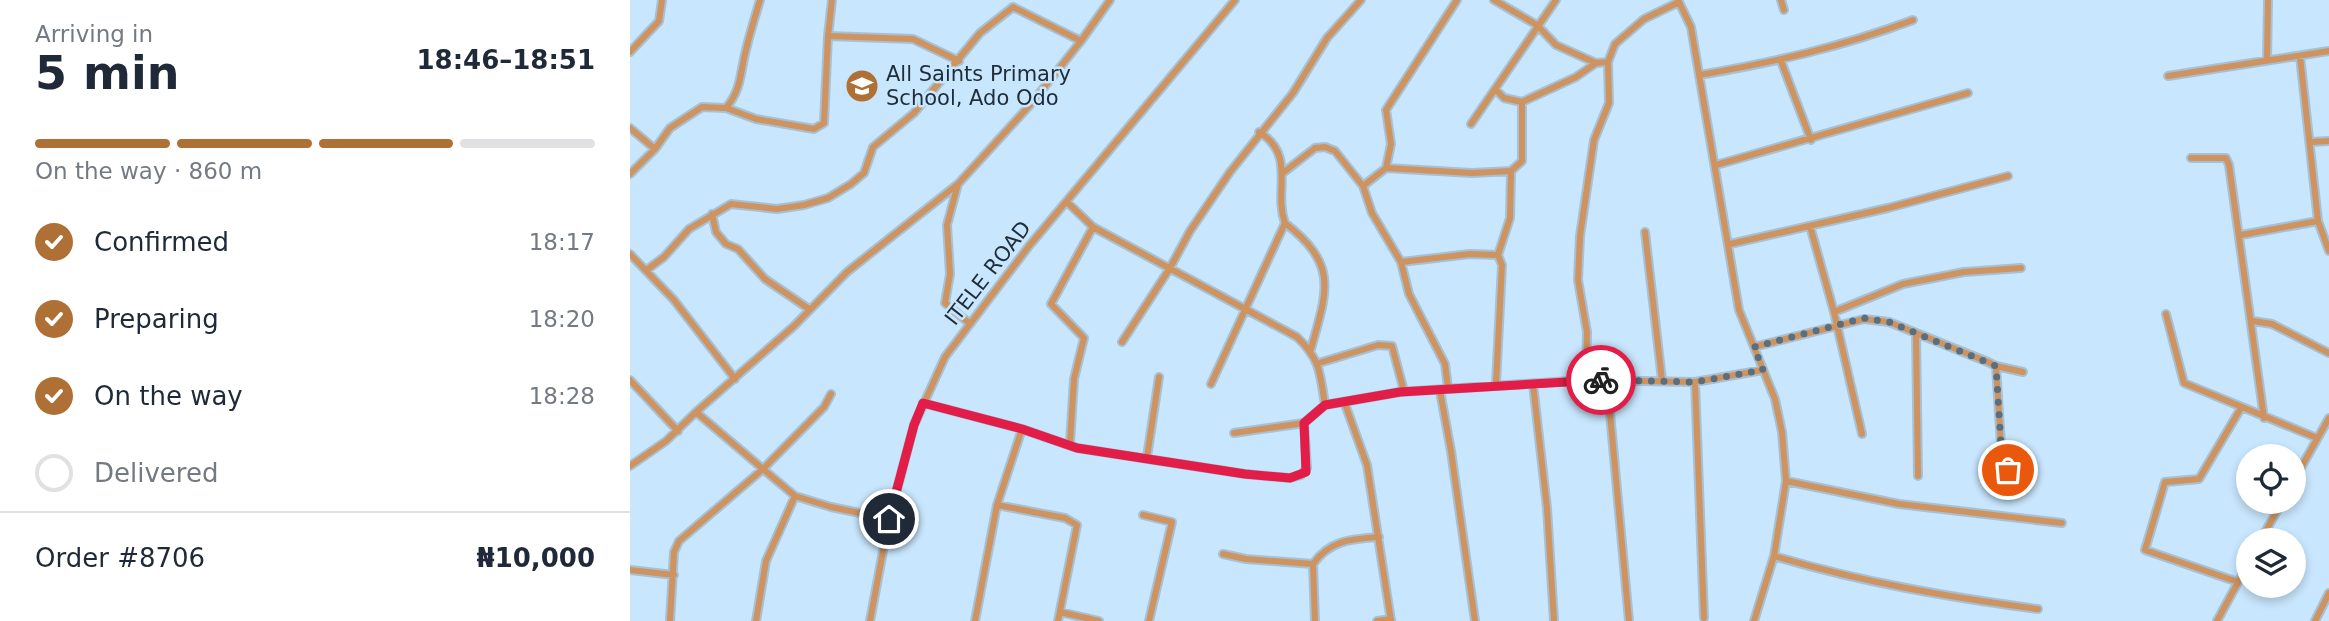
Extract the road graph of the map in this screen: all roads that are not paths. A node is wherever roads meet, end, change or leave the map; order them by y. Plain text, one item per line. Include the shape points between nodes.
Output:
1 (662, 0) edge
2 (760, 0) edge
3 (832, 0) edge
4 (1111, 0) edge
5 (1235, 0) edge
6 (1361, 0) edge
7 (1457, 0) edge
8 (1494, 0) edge
9 (1556, 0) edge
10 (1780, 0) edge
11 (2268, 0) edge
12 (1679, 1) edge
13 (1784, 10) dead end
14 (1913, 20) dead end
15 (1537, 25) junction
16 (828, 36) junction
17 (1081, 41) junction
18 (2329, 51) edge
19 (630, 52) edge
20 (2300, 55) junction
21 (2267, 60) junction
22 (959, 61) junction
23 (1781, 61) junction
24 (1608, 62) junction
25 (1596, 63) junction
26 (1700, 75) junction
27 (2168, 76) dead end
28 (1496, 90) junction
29 (1968, 93) dead end
30 (1522, 102) junction
31 (726, 108) junction
32 (1471, 124) dead end
33 (630, 128) edge
34 (1259, 132) junction
35 (1811, 140) junction
36 (2329, 141) edge
37 (2311, 142) junction
38 (655, 149) junction
39 (2191, 158) dead end
40 (1716, 165) junction
41 (1386, 168) junction
42 (1511, 171) junction
43 (1284, 172) junction
44 (630, 174) edge
45 (2008, 176) dead end
46 (958, 184) junction
47 (1363, 186) junction
48 (1068, 203) junction
49 (712, 214) junction
50 (2318, 221) junction
51 (1285, 223) junction
52 (1810, 226) junction
53 (1093, 227) junction
54 (1645, 232) dead end
55 (2241, 235) junction
56 (1730, 244) junction
57 (2329, 251) edge
58 (630, 254) edge
59 (1498, 255) junction
60 (1401, 262) junction
61 (1170, 268) junction
62 (2021, 268) dead end
63 (648, 269) junction
64 (809, 309) junction
65 (1244, 309) junction
66 (1834, 312) junction
67 (2166, 314) dead end
68 (2253, 321) junction
69 (969, 323) junction
70 (1838, 327) junction
71 (1916, 333) junction
72 (1122, 342) dead end
73 (1754, 347) junction
74 (1311, 349) junction
75 (2329, 353) edge
76 (1319, 363) junction
77 (1996, 366) junction
78 (1763, 370) junction
79 (2023, 372) dead end
80 (1159, 377) dead end
81 (735, 379) junction
82 (630, 380) edge
83 (1586, 380) junction
84 (1607, 380) junction
85 (1662, 380) junction
86 (1695, 382) junction
87 (1211, 384) dead end
88 (1496, 384) junction
89 (1533, 384) junction
90 (1448, 388) junction
91 (1440, 391) junction
92 (1400, 392) junction
93 (831, 394) dead end
94 (923, 403) junction
95 (1345, 404) junction
96 (1325, 405) junction
97 (2241, 408) junction
98 (696, 411) junction
99 (2264, 418) junction
100 (2329, 418) edge
101 (1304, 423) junction
102 (2327, 428) edge
103 (1022, 429) junction
104 (678, 431) junction
105 (1234, 433) dead end
106 (1862, 434) dead end
107 (2317, 438) junction
108 (1070, 443) junction
109 (1147, 457) junction
110 (2306, 458) edge
111 (630, 466) edge
112 (763, 469) junction
113 (2008, 470) dead end
114 (1919, 476) dead end
115 (1786, 481) junction
116 (795, 496) junction
117 (997, 505) junction
118 (1143, 515) dead end
119 (889, 519) junction
120 (2035, 520) dead end
121 (1379, 537) junction
122 (1223, 554) dead end
123 (1773, 556) junction
124 (1313, 564) junction
125 (630, 570) edge
126 (674, 575) junction
127 (2236, 581) edge
128 (2236, 586) edge
129 (2329, 593) edge
130 (2038, 609) dead end
131 (1060, 612) junction
132 (1704, 618) dead end
133 (1391, 620) edge
134 (670, 621) edge
135 (756, 621) edge
136 (870, 621) edge
137 (975, 621) edge
138 (1058, 621) edge
139 (1098, 621) edge
140 (1149, 621) edge
141 (1315, 621) edge
142 (1377, 621) edge
143 (1475, 621) edge
144 (1554, 621) edge
145 (1629, 621) edge
146 (1754, 621) edge
147 (2217, 621) edge
148 (2315, 621) edge

1 - 19 street via 659,21
2 - 31 street via 744,73
3 - 16 street
4 - 17 street
5 - 48 street, ITELE ROAD
6 - 34 street via 1327,38 1293,93
7 - 41 street via 1386,110 1391,144
8 - 15 street
9 - 15 street
10 - 13 street
11 - 21 street
12 - 24 street via 1644,19 1615,44
12 - 26 street via 1691,27
14 - 23 street via 1844,46
15 - 25 street via 1556,45
15 - 28 street
16 - 22 street via 913,38
16 - 31 street via 824,123 804,128
17 - 22 street via 1013,7 980,33
17 - 46 street
18 - 20 street
20 - 21 street
20 - 37 street
21 - 27 street
22 - 49 street via 914,113 873,147 864,173 828,198 777,209 731,204
23 - 26 street
23 - 35 street
24 - 25 street
24 - 83 street via 1609,103 1594,139 1580,236 1578,279 1587,332
25 - 30 street
26 - 40 street
28 - 30 street via 1504,98
28 - 32 street
29 - 35 street
30 - 42 street via 1522,161
31 - 38 street via 694,110 670,128
33 - 38 street
34 - 43 street via 1270,139
34 - 61 street via 1190,231
35 - 40 street
36 - 37 street
37 - 50 street
38 - 44 street
39 - 55 street via 2226,158
40 - 56 street
41 - 42 street
41 - 47 street
42 - 59 street via 1510,218
43 - 47 street via 1315,148 1325,147 1335,151
43 - 51 street
45 - 52 street
46 - 64 street via 901,226
46 - 69 street via 947,225 950,274 945,303
47 - 60 street via 1371,213
48 - 53 street
48 - 69 street, ITELE ROAD
49 - 63 street via 689,229
49 - 64 street via 716,232 726,244 738,249 765,279
50 - 55 street
50 - 57 street
51 - 65 street
51 - 74 street via 1307,240 1327,281
52 - 56 street
52 - 66 street
53 - 61 street
53 - 108 street via 1052,299 1053,308 1084,338 1074,379
54 - 85 street
55 - 68 street
56 - 73 street via 1739,310
58 - 63 street
59 - 60 street
59 - 88 street via 1502,265
60 - 90 street via 1409,294 1445,365
61 - 65 street
61 - 72 street
62 - 66 street via 1964,272 1903,284
63 - 81 street
64 - 81 street
65 - 74 street
65 - 87 street
66 - 70 street
67 - 97 street via 2184,383
68 - 75 street via 2272,324
68 - 99 street
69 - 94 street, ITELE ROAD via 945,357
70 - 71 street via 1864,318
70 - 73 street
70 - 106 street
71 - 77 street
71 - 114 street
73 - 78 street
74 - 76 street
76 - 92 street via 1392,345 1404,391
76 - 96 street
77 - 79 street
77 - 113 street via 2001,445
78 - 86 street
78 - 115 street via 1782,432
80 - 109 street
81 - 98 street
82 - 104 street
83 - 84 street
83 - 89 street
84 - 85 street
84 - 145 street
85 - 86 street
86 - 132 street
88 - 89 street
88 - 90 street
89 - 144 street
90 - 91 street
91 - 92 street
91 - 143 street
92 - 95 street
93 - 112 street via 824,407
94 - 103 street
94 - 119 street, ITELE ROAD
95 - 96 street
95 - 121 street via 1367,466
96 - 101 street
97 - 99 street
97 - 127 street via 2199,479 2165,482 2146,551
98 - 104 street
98 - 112 street
99 - 107 street
100 - 102 street
101 - 105 street
101 - 109 street via 1306,472 1290,478
102 - 107 street
103 - 108 street
103 - 117 street
104 - 111 street
107 - 110 street
108 - 109 street via 1077,448
112 - 116 street
112 - 126 street via 684,534 674,552
115 - 120 street via 1899,505 2062,523
115 - 123 street
116 - 119 street
116 - 135 street via 766,561
117 - 131 street via 1065,517 1077,525
117 - 137 street
118 - 140 street via 1172,522
119 - 136 street, ITELE ROAD
121 - 124 street via 1340,540 1323,550
121 - 133 street
122 - 124 street
123 - 130 street via 1924,593
123 - 146 street
124 - 141 street
125 - 126 street
126 - 134 street
128 - 147 street
129 - 148 street
131 - 138 street
131 - 139 street
133 - 142 street

